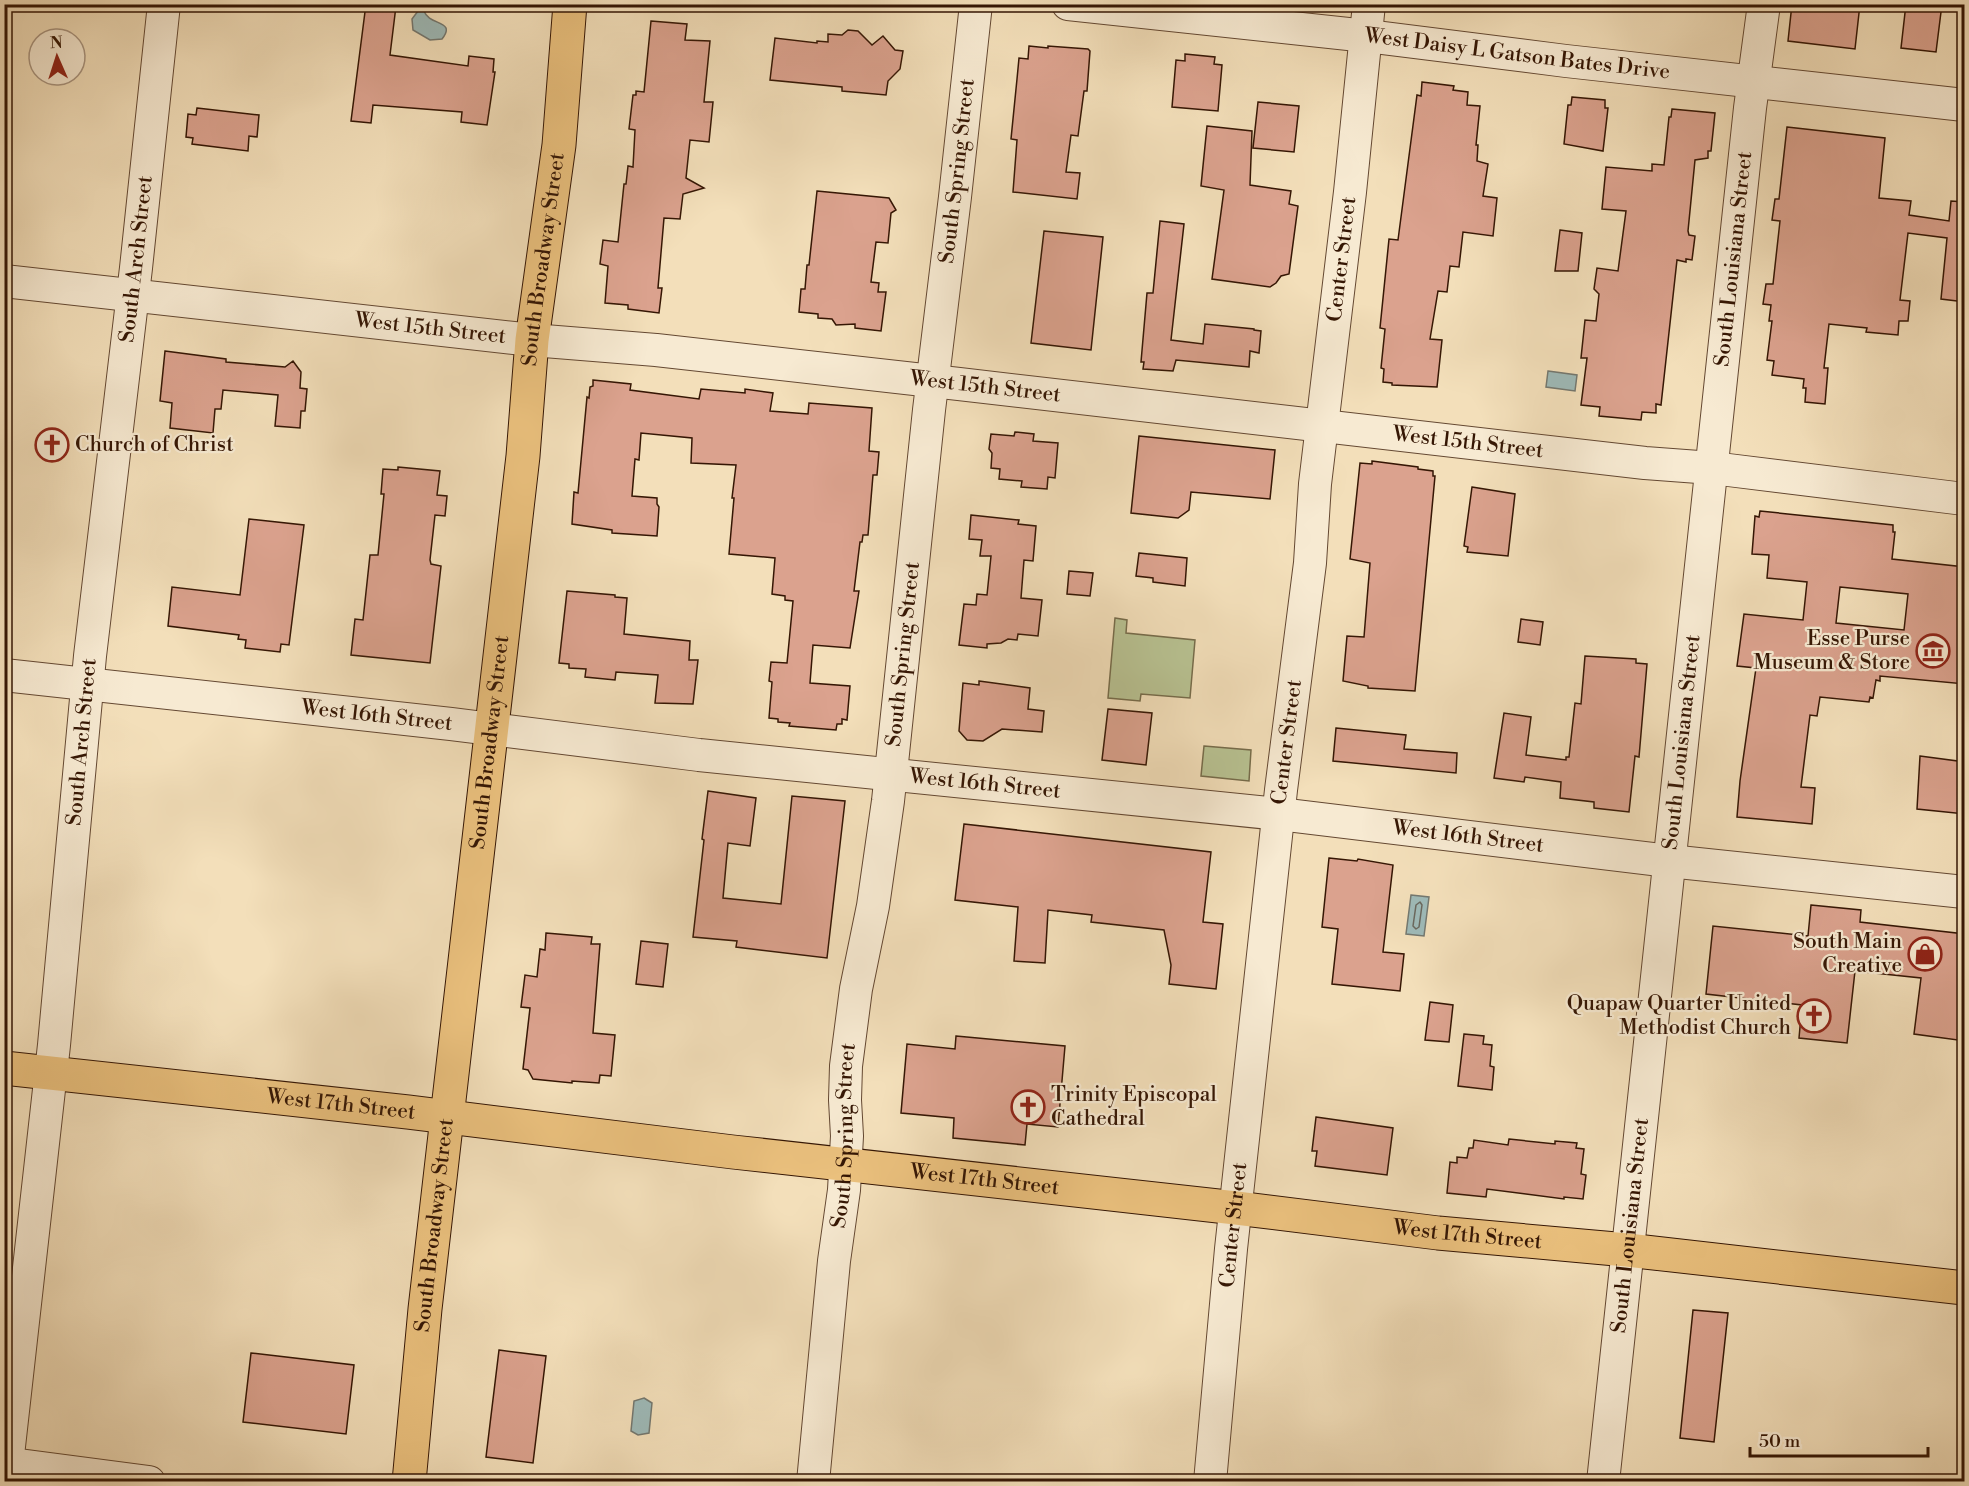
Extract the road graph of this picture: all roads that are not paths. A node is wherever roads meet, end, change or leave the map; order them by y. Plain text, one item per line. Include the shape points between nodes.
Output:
1 (164, 4) edge
2 (570, 4) edge
3 (976, 4) edge
4 (1068, 4) edge
5 (1370, 4) edge
6 (1764, 4) edge
7 (1367, 36) junction
8 (1754, 81) junction
9 (1965, 105) edge
10 (4, 281) edge
11 (133, 296) junction
12 (532, 340) junction
13 (933, 382) junction
14 (1322, 427) junction
15 (1712, 468) junction
16 (1965, 499) edge
17 (4, 675) edge
18 (88, 684) junction
19 (491, 729) junction
20 (891, 773) junction
21 (1279, 814) junction
22 (1669, 861) junction
23 (1965, 892) edge
24 (4, 1068) edge
25 (50, 1074) junction
26 (448, 1116) junction
27 (844, 1163) junction
28 (1236, 1208) junction
29 (1627, 1250) junction
30 (1965, 1288) edge
31 (6, 1470) edge
32 (149, 1482) edge
33 (409, 1482) edge
34 (813, 1482) edge
35 (1209, 1482) edge
36 (1603, 1482) edge

1 - 11 street, South Arch Street
2 - 12 main road, South Broadway Street via 559,146
3 - 13 street, South Spring Street
4 - 7 street, West Daisy L Gatson Bates Drive
5 - 7 street, Center Street
6 - 8 street, South Louisiana Street
7 - 8 street, West Daisy L Gatson Bates Drive
7 - 14 street, Center Street
8 - 9 street, West Daisy L Gatson Bates Drive
8 - 15 street, South Louisiana Street
10 - 11 street, West 15th Street
11 - 12 street, West 15th Street
11 - 18 street, South Arch Street
12 - 13 street, West 15th Street
12 - 19 main road, South Broadway Street via 523,456
13 - 14 street, West 15th Street
13 - 20 street, South Spring Street
14 - 15 street, West 15th Street via 1645,464
14 - 21 street, Center Street via 1310,563
15 - 16 street, West 15th Street
15 - 22 street, South Louisiana Street
17 - 18 street, West 16th Street
18 - 19 street, West 16th Street
18 - 25 street, South Arch Street
19 - 20 street, West 16th Street via 699,755
19 - 26 main road, South Broadway Street
20 - 21 street, West 16th Street
20 - 27 street, South Spring Street via 846,1066
21 - 22 street, West 16th Street
21 - 28 street, Center Street
22 - 23 street, West 16th Street
22 - 29 street, South Louisiana Street
24 - 25 main road, West 17th Street
25 - 26 main road, West 17th Street
25 - 31 street, South Arch Street
26 - 27 main road, West 17th Street
26 - 33 main road, South Broadway Street
27 - 28 main road, West 17th Street
27 - 34 street, South Spring Street
28 - 29 main road, West 17th Street via 1465,1236
28 - 35 street, Center Street
29 - 30 main road, West 17th Street
29 - 36 street, South Louisiana Street
31 - 32 street

